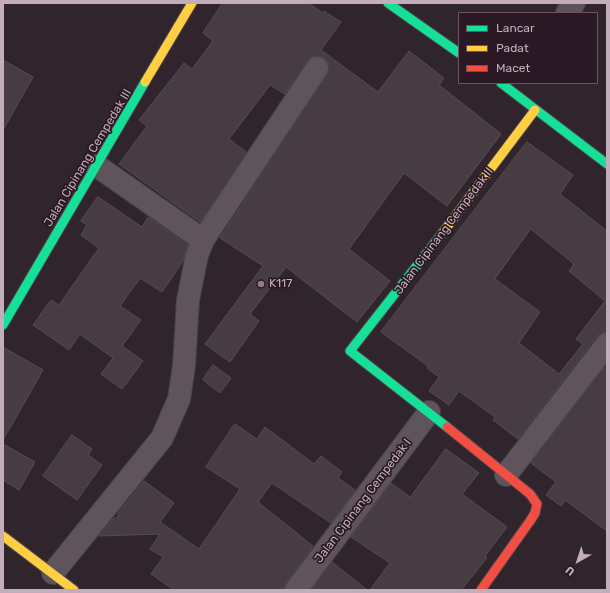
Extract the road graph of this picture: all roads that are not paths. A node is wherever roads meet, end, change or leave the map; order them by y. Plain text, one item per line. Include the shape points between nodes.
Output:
1 (192, 3) edge
2 (388, 3) edge
3 (574, 3) edge
4 (568, 12) edge
5 (458, 52) edge
6 (317, 68) dead end
7 (509, 85) edge
8 (536, 110) junction
9 (607, 164) edge
10 (97, 166) junction
11 (203, 240) junction
12 (3, 325) edge
13 (607, 344) edge
14 (429, 412) junction
15 (506, 475) junction
16 (3, 536) edge
17 (53, 573) junction
18 (74, 590) edge
19 (296, 590) edge
20 (481, 590) edge

1 - 10 street, Jalan Cipinang Cempedak III
2 - 5 street
3 - 4 street
6 - 11 street
7 - 8 street
8 - 9 street
8 - 14 street, Jalan Cipinang Cempedak II via 350,351
10 - 11 street
10 - 12 street, Jalan Cipinang Cempedak III
11 - 17 street via 197,255 188,300 179,399 162,438
13 - 15 street
14 - 15 street
14 - 19 street, Jalan Cipinang Cempedak I
15 - 20 street via 530,494 537,504 535,513
16 - 17 street
17 - 18 street

